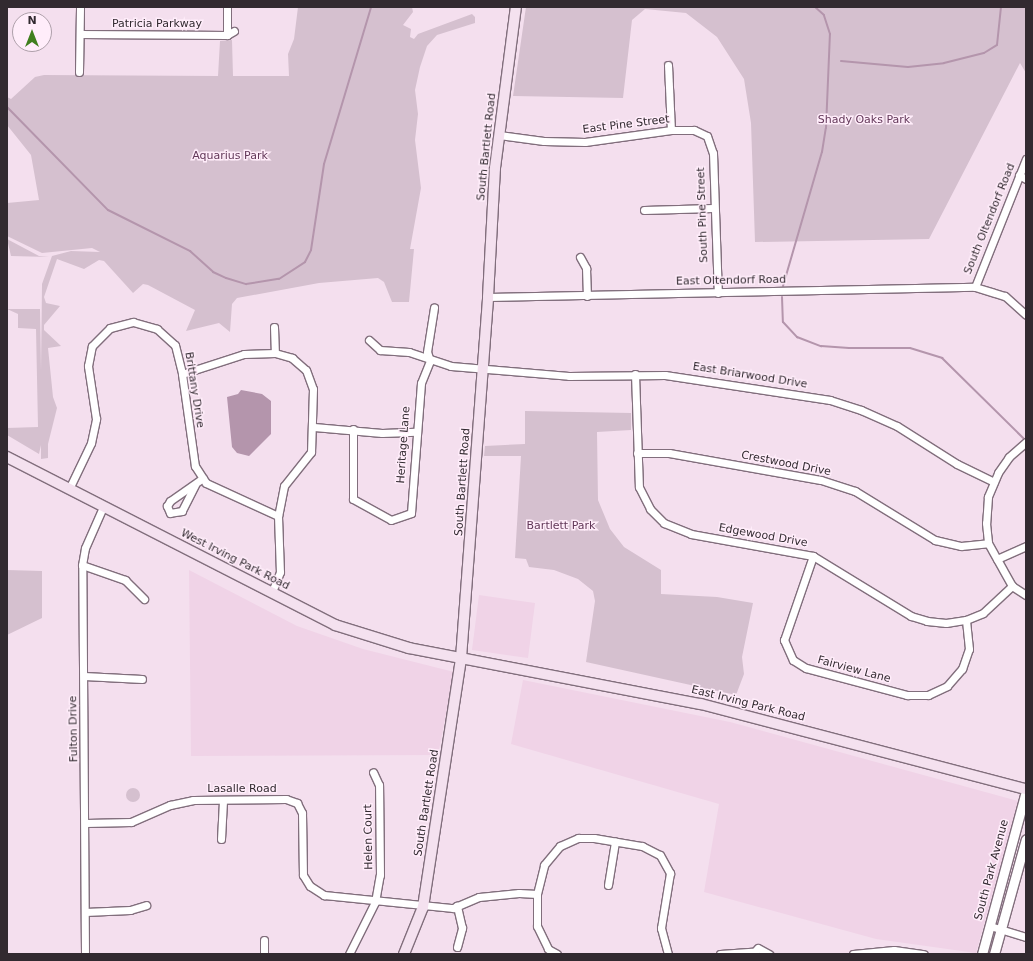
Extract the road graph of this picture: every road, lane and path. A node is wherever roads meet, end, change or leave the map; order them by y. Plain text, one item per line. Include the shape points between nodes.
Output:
1 (80, 7) edge
2 (227, 7) edge
3 (516, 7) edge
4 (80, 34) junction
5 (668, 65) dead end
6 (79, 72) dead end
7 (671, 130) junction
8 (499, 135) junction
9 (707, 136) joint
10 (1026, 159) edge
11 (1019, 175) junction
12 (1026, 179) edge
13 (713, 208) junction
14 (644, 210) dead end
15 (580, 257) dead end
16 (975, 287) junction
17 (718, 293) junction
18 (587, 296) junction
19 (488, 297) junction
20 (434, 308) dead end
21 (1026, 315) edge
22 (274, 327) dead end
23 (368, 340) dead end
24 (275, 352) junction
25 (430, 361) junction
26 (482, 370) junction
27 (182, 374) junction
28 (635, 374) junction
29 (314, 427) junction
30 (353, 429) junction
31 (416, 432) junction
32 (1026, 442) edge
33 (637, 453) junction
34 (7, 457) edge
35 (203, 478) junction
36 (994, 482) junction
37 (195, 484) dead end
38 (69, 489) junction
39 (103, 507) junction
40 (278, 516) junction
41 (988, 543) junction
42 (1026, 546) edge
43 (813, 556) junction
44 (997, 559) junction
45 (82, 565) junction
46 (1012, 586) junction
47 (272, 592) junction
48 (1026, 595) edge
49 (144, 598) dead end
50 (966, 620) junction
51 (461, 658) junction
52 (84, 676) junction
53 (142, 679) dead end
54 (373, 772) dead end
55 (1026, 790) edge
56 (223, 800) junction
57 (86, 823) junction
58 (221, 839) dead end
59 (1026, 839) edge
60 (615, 842) junction
61 (1011, 846) junction
62 (1024, 850) edge
63 (608, 885) dead end
64 (537, 894) junction
65 (375, 902) junction
66 (146, 904) dead end
67 (457, 906) junction
68 (423, 907) junction
69 (85, 912) junction
70 (990, 926) junction
71 (1001, 930) junction
72 (1026, 936) edge
73 (264, 940) dead end
74 (460, 944) dead end
75 (752, 953) edge
76 (85, 954) edge
77 (264, 954) edge
78 (349, 954) edge
79 (404, 954) edge
80 (557, 954) edge
81 (668, 954) edge
82 (720, 954) edge
83 (769, 954) edge
84 (853, 954) edge
85 (924, 954) edge
86 (982, 954) edge
87 (994, 954) edge

1 - 4 street
2 - 4 street, Patricia Parkway via 230,33
3 - 8 main road, South Bartlett Road
4 - 6 street
5 - 7 street
7 - 8 street, East Pine Street via 585,142 544,141
7 - 9 street, East Pine Street via 694,130
8 - 19 main road, South Bartlett Road
9 - 13 street, South Pine Street via 712,153
10 - 11 street, South Oltendorf Road
11 - 12 street
11 - 16 street, South Oltendorf Road
13 - 14 street
13 - 17 street, South Pine Street
15 - 18 street via 586,268
16 - 17 street, East Oltendorf Road
16 - 21 street, East Oltendorf Road via 1005,296
17 - 18 street, East Oltendorf Road
18 - 19 street, East Oltendorf Road
19 - 26 main road, South Bartlett Road
20 - 25 street via 427,352
22 - 24 street
23 - 25 street, East Briarwood Drive via 380,350 409,352
24 - 27 street via 244,354
24 - 29 street via 292,358 306,370 313,390
25 - 26 street, East Briarwood Drive
25 - 31 street, Heritage Lane via 421,383
26 - 28 street, East Briarwood Drive via 569,376
26 - 51 main road, South Bartlett Road
27 - 35 street, Brittany Drive via 195,466
27 - 38 street, Brittany Drive via 175,345 157,329 133,322 114,326 92,346 88,366 96,419 91,443
28 - 33 street, Edgewood Drive
28 - 36 street, East Briarwood Drive via 677,376 830,400 898,426 956,464
29 - 30 street
29 - 40 street via 311,452 284,486
30 - 31 street via 382,433
30 - 31 street, Heritage Lane via 353,499 391,520 411,513
32 - 36 street via 1006,460
33 - 41 street, Crestwood Drive via 669,453 821,480 855,491 935,540 961,546
33 - 43 street, Edgewood Drive via 639,487 650,509 664,523 691,534
34 - 38 main road, West Irving Park Road
35 - 37 street
35 - 40 street, Brittany Drive via 206,483
36 - 41 street via 987,505
38 - 39 main road, West Irving Park Road
39 - 45 street, Fulton Drive via 85,548
39 - 47 main road, West Irving Park Road
40 - 47 street via 280,572
41 - 44 street
42 - 44 street
43 - 50 street, Edgewood Drive via 911,616 946,623
43 - 50 street, Fairview Lane via 784,640 793,660 806,668 907,696 928,694 947,686 962,669 969,648
44 - 46 street
45 - 49 street via 125,580
45 - 52 street, Fulton Drive
46 - 48 street
46 - 50 street, Edgewood Drive via 983,613
47 - 51 main road, West Irving Park Road via 335,625 409,648
51 - 55 main road, East Irving Park Road via 701,704
51 - 68 main road, South Bartlett Road
52 - 53 street
52 - 57 street, Fulton Drive
54 - 65 street, Helen Court via 379,793 380,875
55 - 61 street, South Park Avenue
56 - 57 street, Lasalle Road via 193,800 170,805 131,822
56 - 58 street
56 - 65 street, Lasalle Road via 286,799 297,803 302,814 303,874 310,886 324,895
57 - 69 street, Fulton Drive
59 - 62 street
60 - 63 street
60 - 64 street via 578,838 560,846 544,866
60 - 81 street via 642,846 660,855 670,873 661,928
61 - 62 street
61 - 70 street, South Park Avenue
62 - 71 street
64 - 67 street via 478,897
64 - 80 street via 537,926 548,949
65 - 68 street, Lasalle Road
65 - 78 street, Helen Court
66 - 69 street via 130,910
67 - 68 street, Lasalle Road
67 - 74 street via 466,925
68 - 79 main road, South Bartlett Road
69 - 76 street, Fulton Drive
70 - 71 street
70 - 86 street, South Park Avenue
71 - 72 street
71 - 87 street
73 - 77 street
75 - 82 street
75 - 83 street via 762,948
84 - 85 street via 894,950

